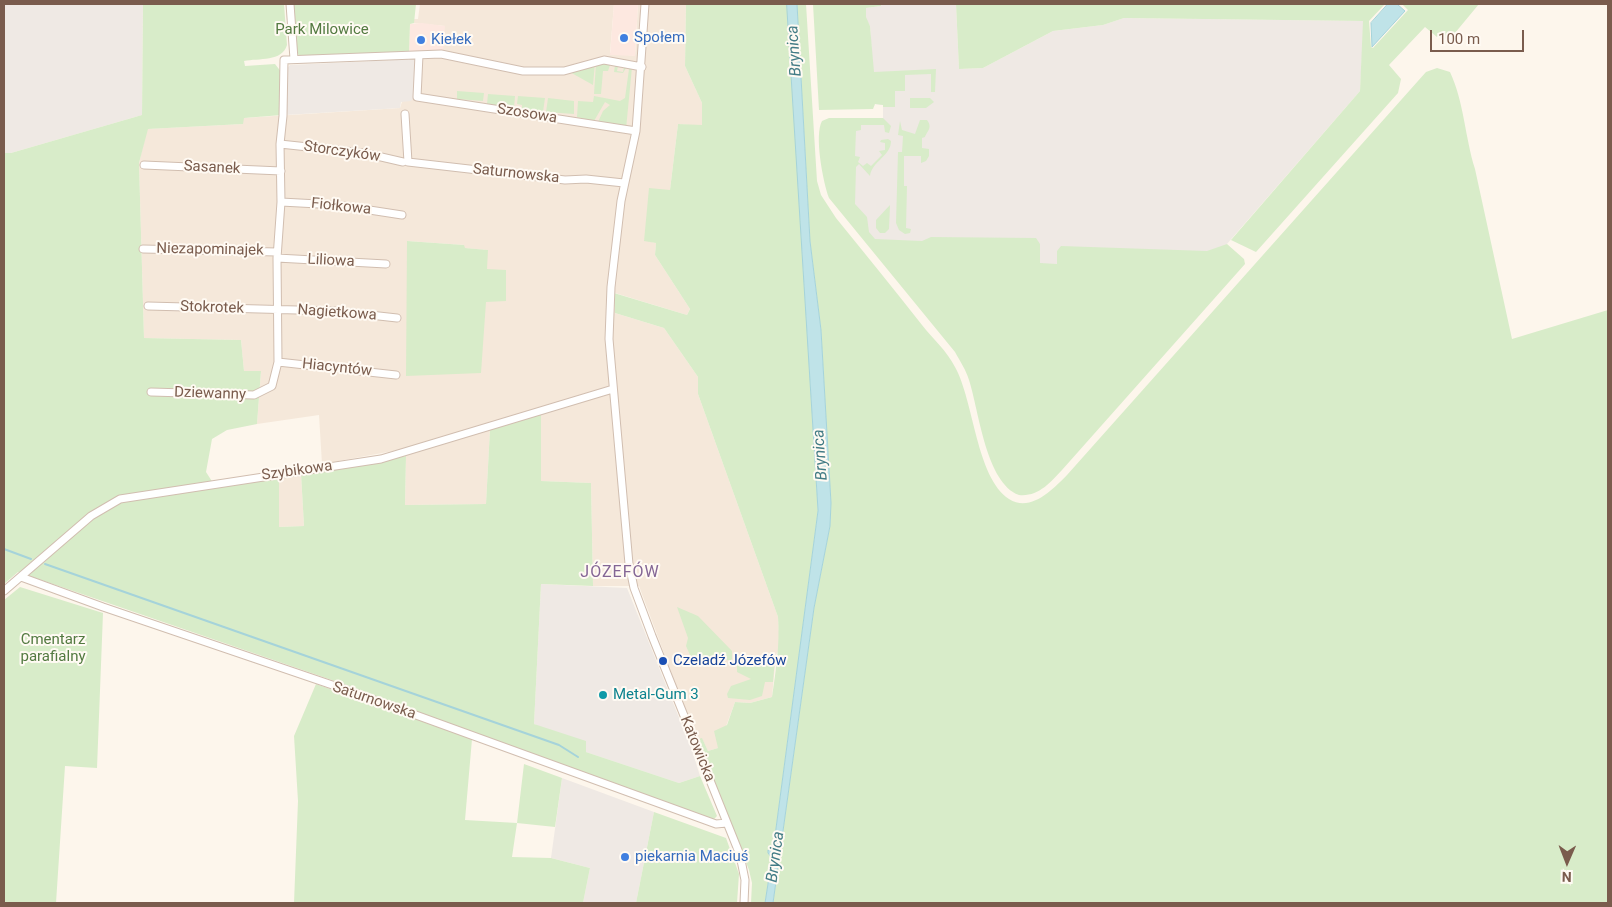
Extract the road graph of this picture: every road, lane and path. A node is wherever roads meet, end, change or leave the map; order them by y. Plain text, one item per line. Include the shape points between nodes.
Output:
1 (290, 4) edge
2 (645, 4) edge
3 (419, 55) junction
4 (294, 59) junction
5 (642, 67) junction
6 (405, 114) dead end
7 (636, 131) junction
8 (280, 144) junction
9 (406, 162) junction
10 (144, 165) dead end
11 (280, 171) junction
12 (624, 183) junction
13 (281, 202) junction
14 (402, 215) dead end
15 (143, 249) dead end
16 (277, 255) junction
17 (386, 264) dead end
18 (148, 306) dead end
19 (277, 309) junction
20 (396, 318) dead end
21 (278, 362) junction
22 (396, 375) dead end
23 (613, 389) junction
24 (151, 392) dead end
25 (20, 577) junction
26 (4, 591) edge
27 (727, 823) junction
28 (744, 903) edge

1 - 4 street
2 - 5 street
3 - 4 street
3 - 5 street via 452,54 540,72 564,71 604,60
3 - 7 street, Szosowa via 417,97
4 - 8 street, Dziewanny via 284,60
5 - 7 street
6 - 9 street
7 - 12 street
8 - 9 street, Storczyków via 364,153
8 - 11 street, Dziewanny
9 - 12 street, Saturnowska via 565,180
10 - 11 street, Sasanek
11 - 13 street, Dziewanny
12 - 23 street via 610,298
13 - 14 street, Fiołkowa via 337,205
13 - 16 street, Dziewanny
15 - 16 street, Niezapominajek
16 - 17 street, Liliowa
16 - 19 street, Dziewanny
18 - 19 street, Stokrotek
19 - 20 street, Nagietkowa
19 - 21 street, Dziewanny
21 - 22 street, Hiacyntów
21 - 24 street, Dziewanny via 272,386 254,395
23 - 25 street, Szybikowa via 381,459 120,499 91,516
23 - 27 street, Katowicka via 634,588
25 - 26 street, Szybikowa
25 - 27 street, Saturnowska via 708,821
27 - 28 street, Katowicka via 743,866

